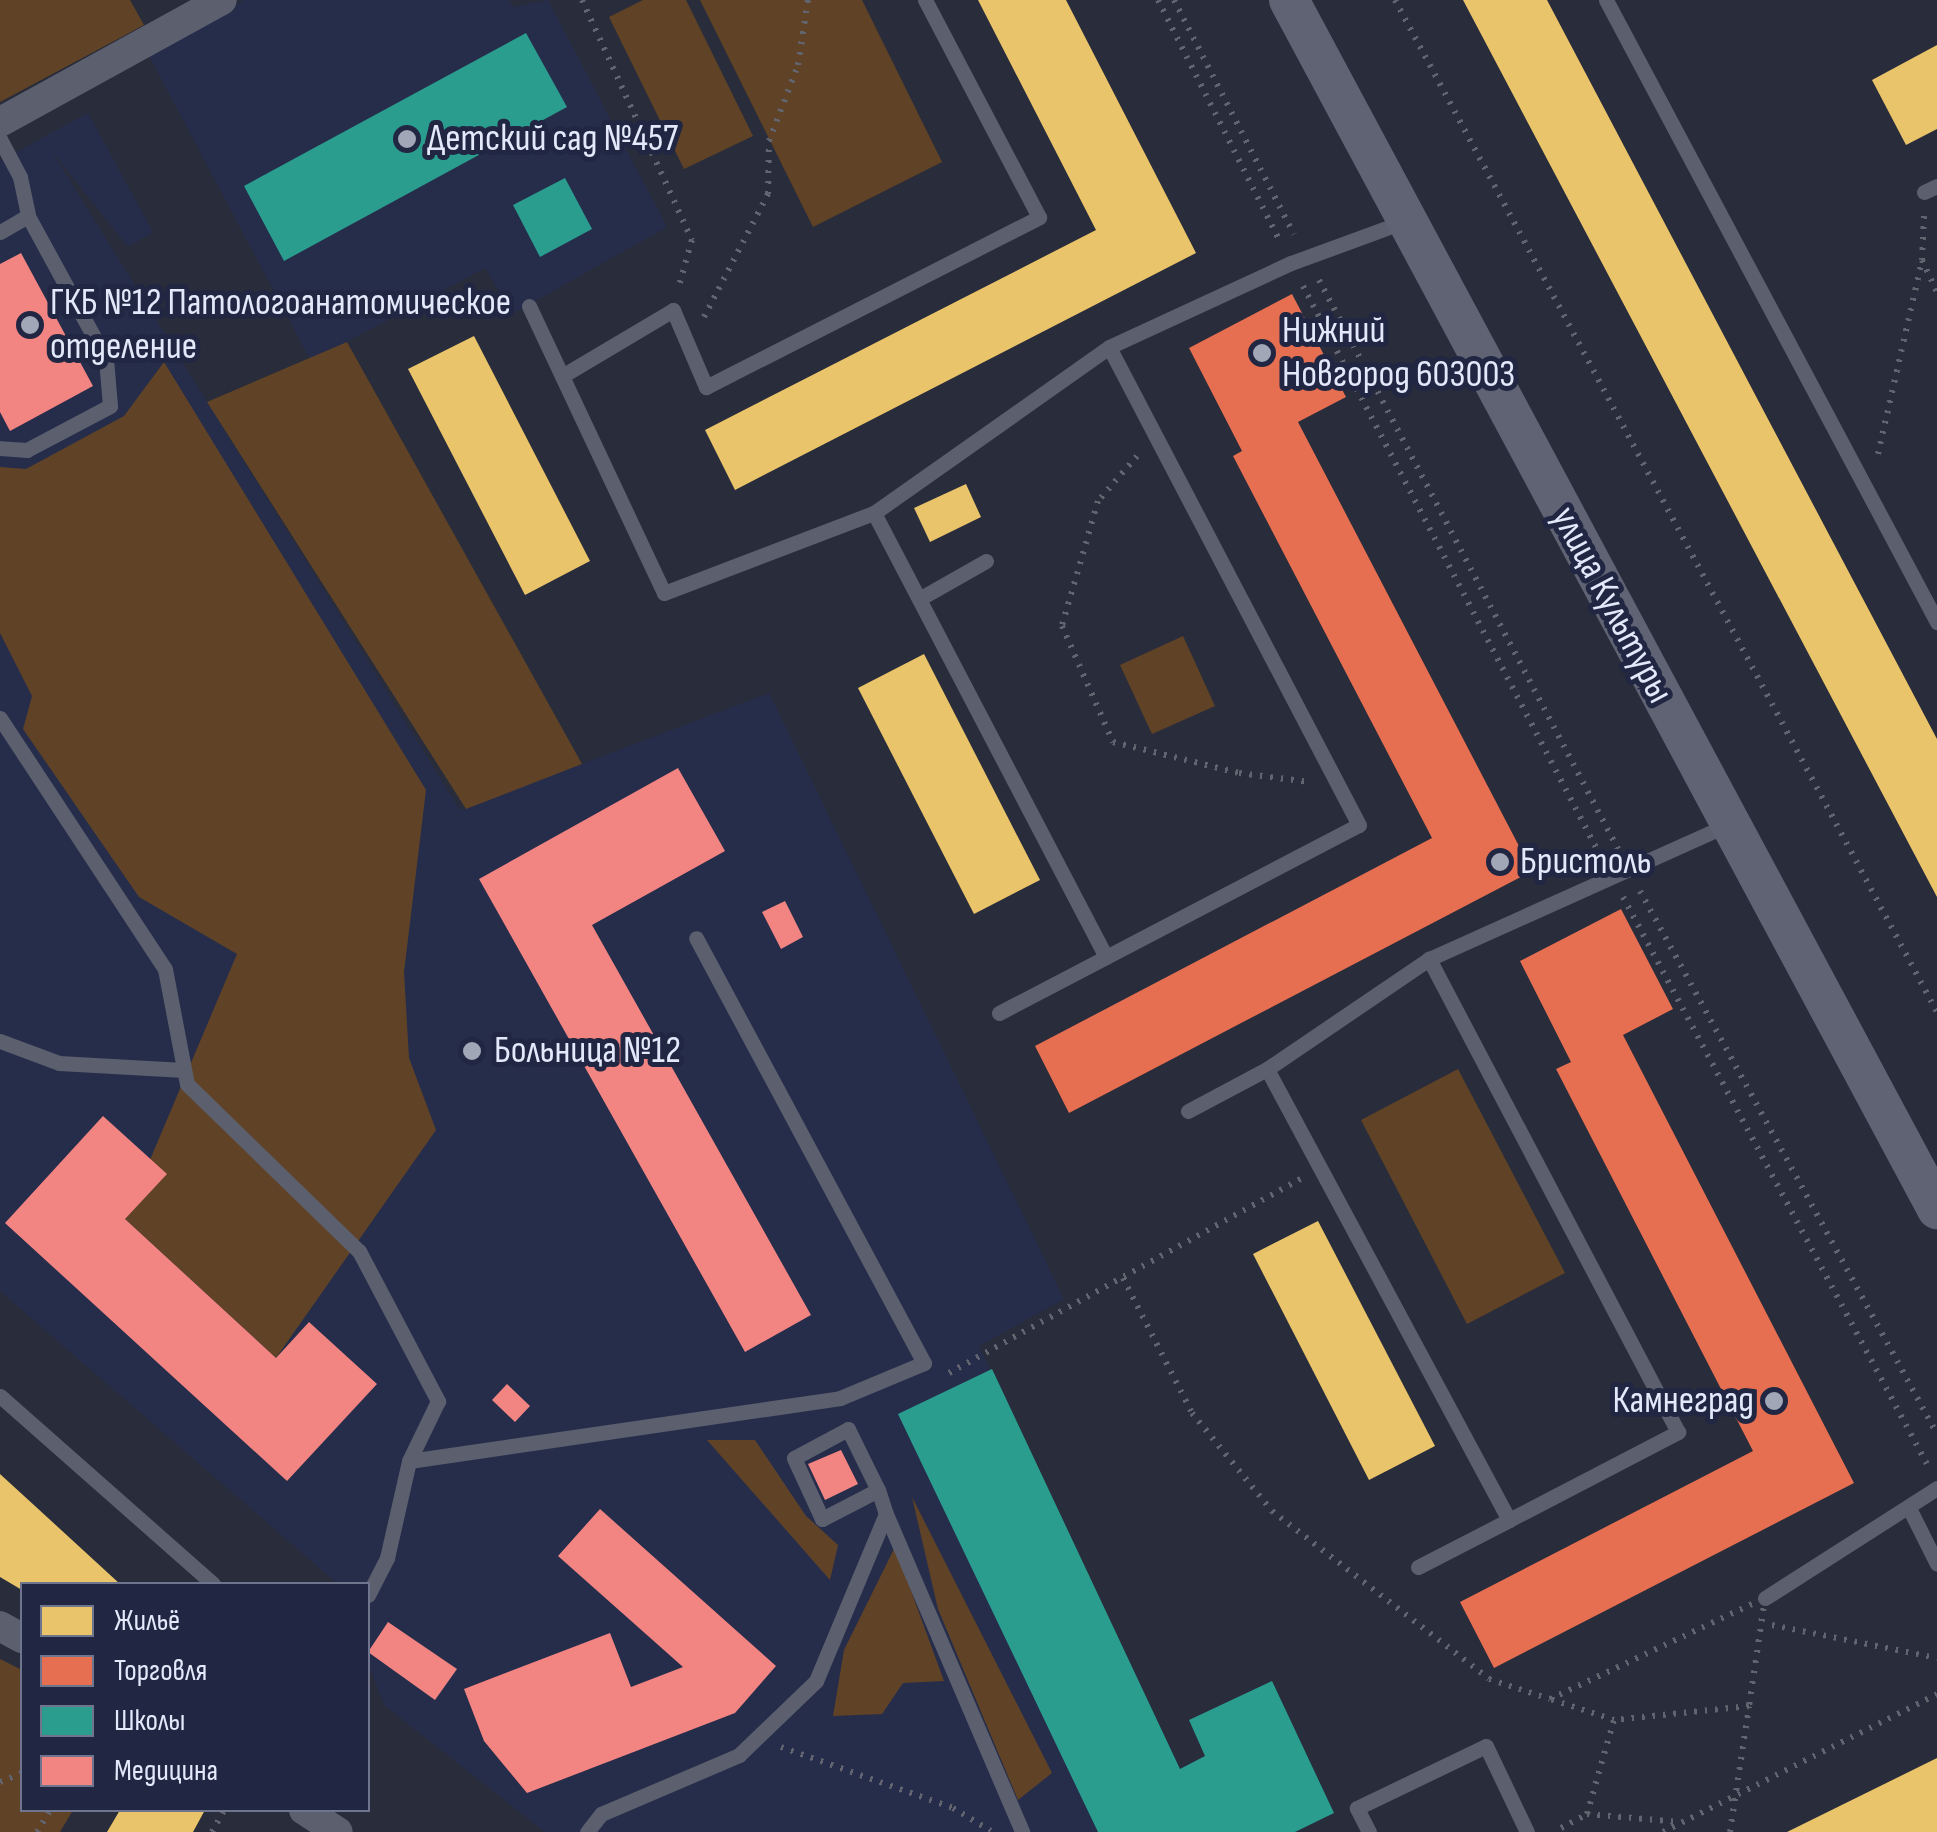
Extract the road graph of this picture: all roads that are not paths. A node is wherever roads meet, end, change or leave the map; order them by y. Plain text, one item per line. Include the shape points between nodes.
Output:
1 (222, 0) edge
2 (925, 0) edge
3 (1289, 0) edge
4 (1606, 0) edge
5 (0, 122) edge
6 (0, 139) edge
7 (28, 216) junction
8 (1406, 221) junction
9 (0, 232) edge
10 (528, 306) dead end
11 (1109, 347) junction
12 (562, 376) junction
13 (0, 448) edge
14 (874, 513) junction
15 (986, 562) dead end
16 (919, 599) junction
17 (1937, 622) edge
18 (0, 718) edge
19 (1730, 824) junction
20 (696, 938) dead end
21 (1106, 957) junction
22 (1429, 959) junction
23 (999, 1013) dead end
24 (0, 1042) edge
25 (1266, 1069) junction
26 (184, 1070) junction
27 (1188, 1111) dead end
28 (1937, 1209) edge
29 (0, 1396) edge
30 (409, 1462) junction
31 (1937, 1485) edge
32 (878, 1490) junction
33 (1910, 1510) junction
34 (886, 1514) junction
35 (1509, 1520) junction
36 (1937, 1564) edge
37 (1418, 1567) dead end
38 (212, 1582) edge
39 (370, 1591) edge
40 (1765, 1598) road end
41 (307, 1812) edge
42 (338, 1832) edge
43 (586, 1832) edge
44 (1022, 1832) edge
45 (1369, 1832) edge
46 (1527, 1832) edge

1 - 5 street via 178,12
2 - 12 lane via 1039,218 706,387 673,310
3 - 8 main road, улица Культуры
4 - 17 lane
6 - 7 lane via 20,177
7 - 9 lane
7 - 13 lane via 106,359 110,406 27,450
8 - 11 lane
8 - 19 main road, улица Культуры
10 - 12 lane
11 - 14 lane
11 - 21 lane via 1359,824
12 - 14 lane via 664,593
14 - 16 lane
15 - 16 lane
16 - 21 lane
18 - 26 lane via 165,969
19 - 22 lane
19 - 28 main road, улица Культуры
20 - 30 lane via 924,1363 840,1398
21 - 23 lane
22 - 25 lane
22 - 35 lane via 1678,1432
24 - 26 lane via 59,1063
25 - 27 lane
25 - 35 lane
26 - 30 lane via 188,1084 359,1251 438,1401
29 - 38 lane
30 - 39 lane via 387,1558
31 - 33 lane
32 - 32 lane via 822,1519 794,1458 848,1429
32 - 34 lane
33 - 36 lane
33 - 40 lane
34 - 43 lane via 816,1681 739,1755 601,1814
34 - 44 lane
35 - 37 lane
41 - 42 street
45 - 46 lane via 1357,1808 1486,1746

